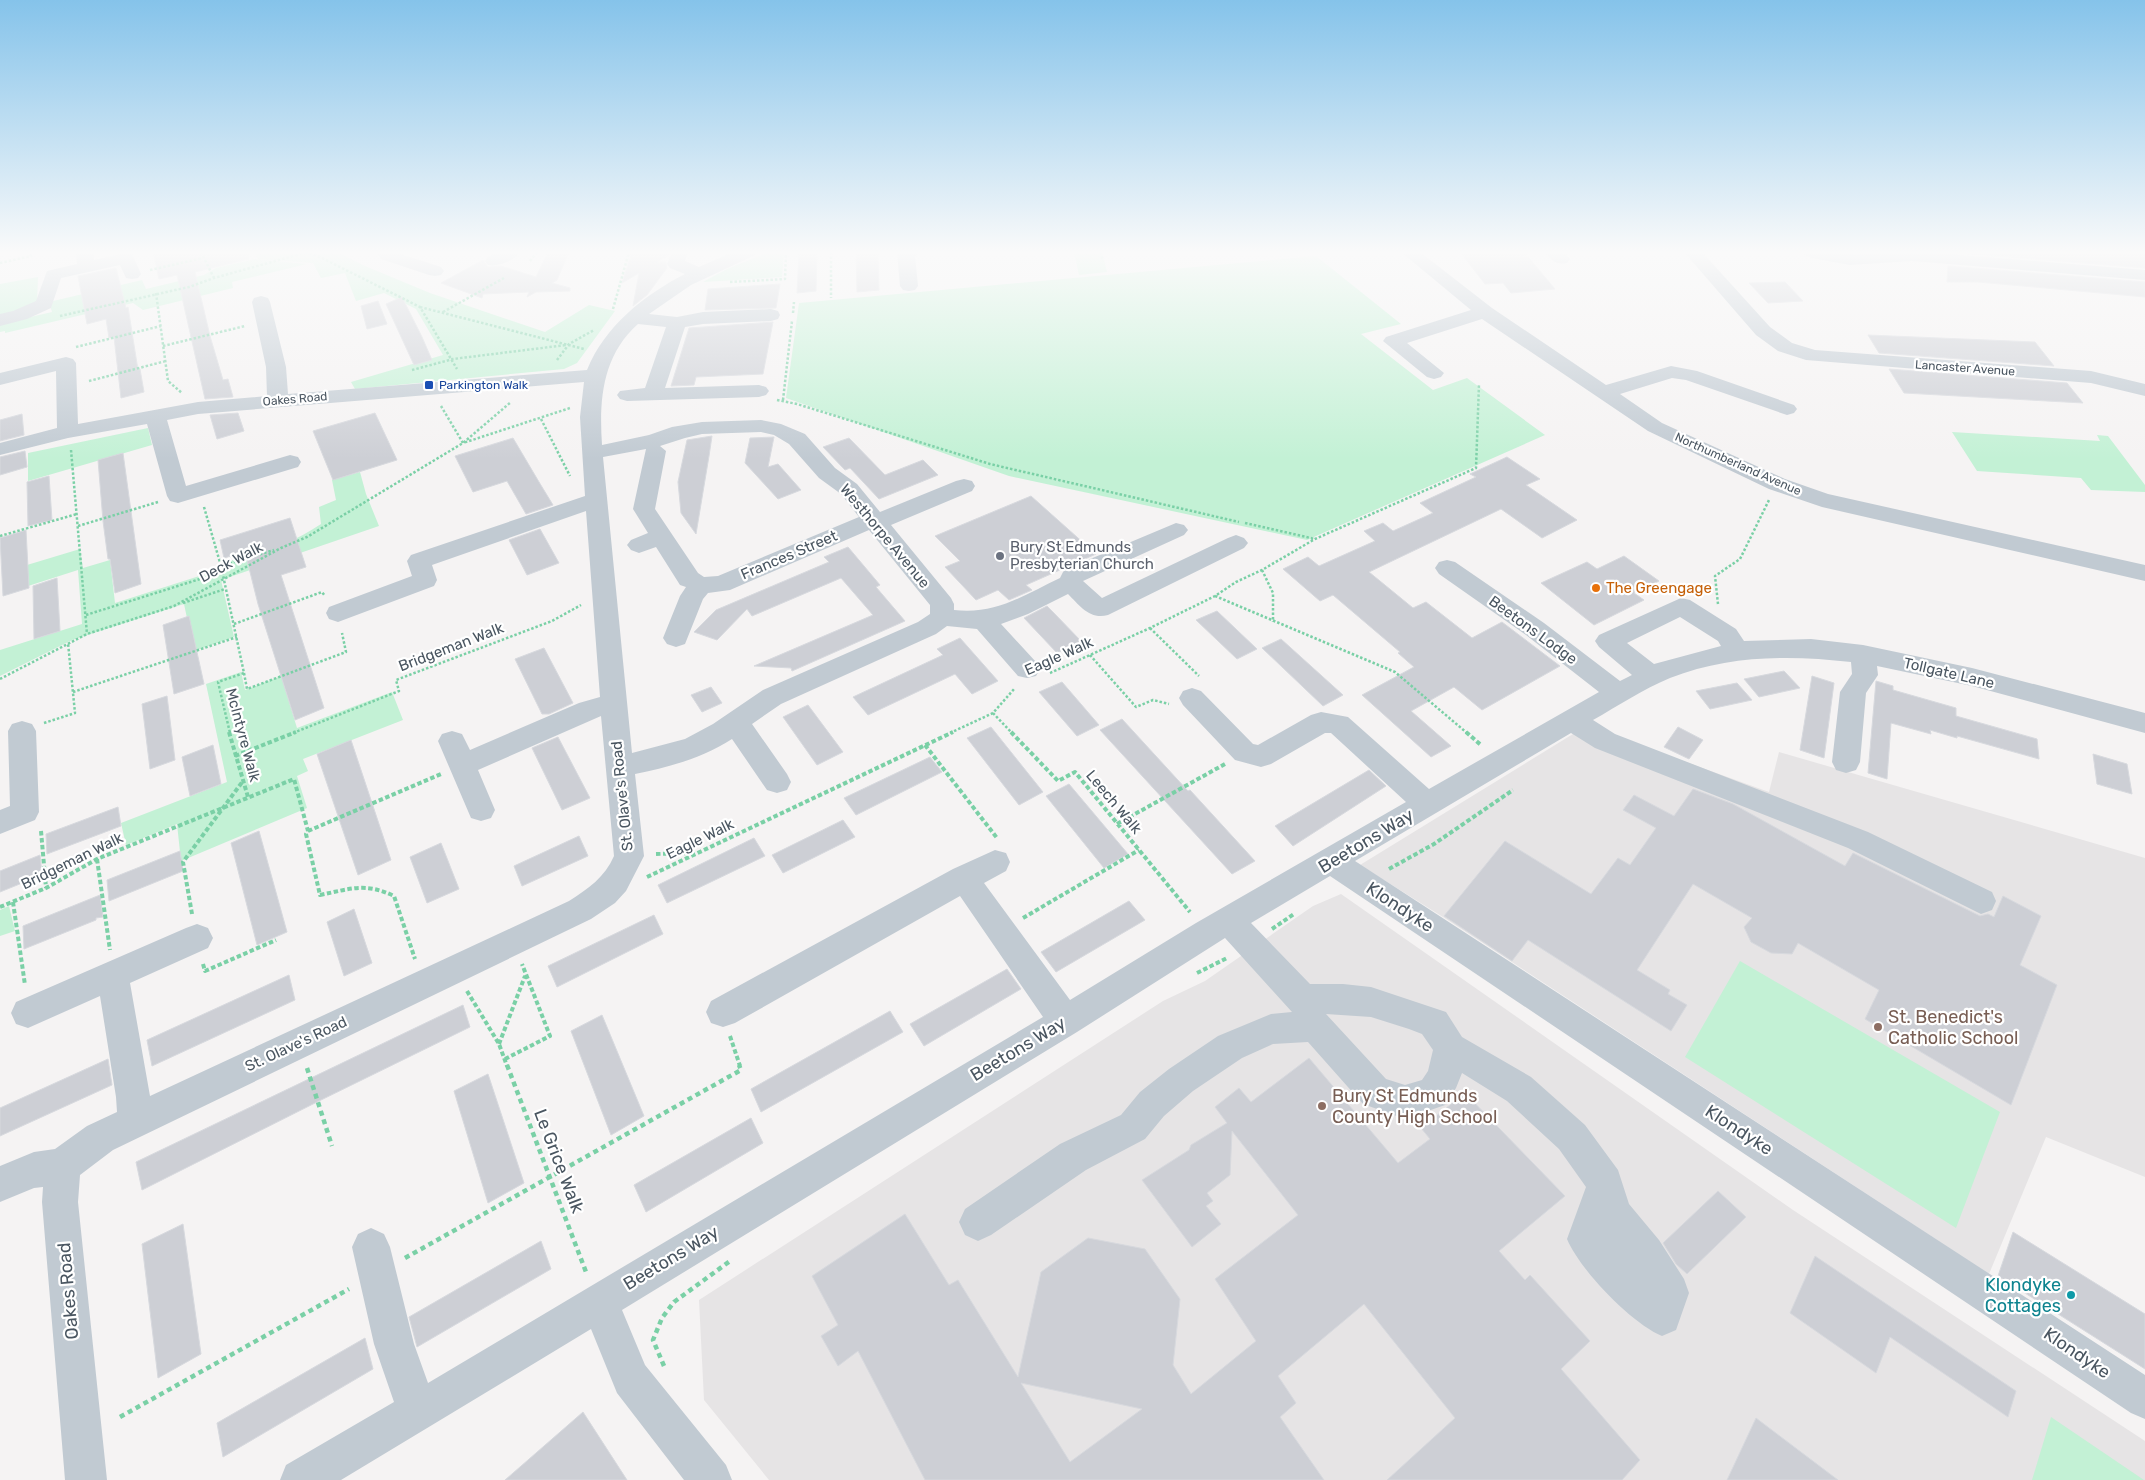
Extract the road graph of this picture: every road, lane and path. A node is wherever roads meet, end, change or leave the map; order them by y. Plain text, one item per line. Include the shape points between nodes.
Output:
1 (160, 321) edge
2 (236, 321) edge
3 (265, 321) edge
4 (429, 321) edge
5 (479, 321) edge
6 (630, 321) edge
7 (660, 321) edge
8 (687, 321) edge
9 (792, 321) edge
10 (1453, 321) edge
11 (1498, 321) edge
12 (1754, 321) edge
13 (677, 323) junction
14 (161, 326) junction
15 (594, 330) dead end
16 (569, 344) junction
17 (163, 346) junction
18 (166, 361) junction
19 (66, 363) junction
20 (593, 363) junction
21 (1434, 373) dead end
22 (0, 379) edge
23 (538, 380) junction
24 (1479, 384) dead end
25 (465, 386) junction
26 (67, 387) junction
27 (431, 388) junction
28 (2144, 389) edge
29 (759, 392) dead end
30 (1604, 392) junction
31 (653, 394) junction
32 (627, 395) dead end
33 (276, 401) junction
34 (573, 407) dead end
35 (198, 408) junction
36 (1787, 409) dead end
37 (156, 417) junction
38 (541, 419) junction
39 (68, 432) junction
40 (463, 443) junction
41 (0, 449) edge
42 (655, 451) dead end
43 (592, 453) junction
44 (290, 462) dead end
45 (574, 482) dead end
46 (1777, 484) junction
47 (964, 486) dead end
48 (188, 493) junction
49 (596, 500) junction
50 (77, 514) junction
51 (876, 521) junction
52 (78, 526) junction
53 (1176, 530) dead end
54 (0, 536) edge
55 (661, 536) junction
56 (1315, 540) junction
57 (1236, 543) dead end
58 (639, 545) dead end
59 (282, 548) junction
60 (221, 566) junction
61 (1447, 568) dead end
62 (1262, 570) junction
63 (222, 572) junction
64 (2145, 573) edge
65 (224, 579) junction
66 (1070, 583) junction
67 (702, 585) junction
68 (225, 589) junction
69 (604, 596) junction
70 (1215, 596) junction
71 (174, 606) junction
72 (1719, 610) dead end
73 (338, 613) junction
74 (86, 615) junction
75 (942, 617) junction
76 (988, 619) junction
77 (1273, 622) junction
78 (234, 624) junction
79 (1150, 628) junction
80 (87, 634) junction
81 (237, 637) junction
82 (676, 638) dead end
83 (68, 643) junction
84 (1744, 651) junction
85 (1863, 654) junction
86 (1090, 655) junction
87 (244, 673) junction
88 (1031, 676) junction
89 (1651, 676) junction
90 (0, 679) edge
91 (73, 692) junction
92 (1618, 693) junction
93 (1194, 698) junction
94 (614, 703) junction
95 (993, 713) junction
96 (1571, 720) junction
97 (2145, 724) edge
98 (732, 725) junction
99 (22, 731) joint
100 (926, 745) junction
101 (1481, 745) dead end
102 (457, 753) junction
103 (1245, 753) junction
104 (235, 756) junction
105 (1846, 762) dead end
106 (619, 766) junction
107 (243, 780) junction
108 (777, 782) dead end
109 (1513, 790) dead end
110 (248, 797) junction
111 (1428, 805) junction
112 (221, 809) junction
113 (481, 810) dead end
114 (13, 817) edge
115 (1117, 824) junction
116 (308, 831) junction
117 (1139, 850) junction
118 (696, 852) junction
119 (651, 854) dead end
120 (97, 859) junction
121 (995, 862) joint
122 (1332, 862) junction
123 (1389, 869) dead end
124 (964, 878) junction
125 (642, 880) dead end
126 (46, 888) junction
127 (14, 902) junction
128 (1981, 902) dead end
129 (0, 907) edge
130 (1218, 927) junction
131 (1001, 930) junction
132 (197, 938) junction
133 (276, 940) dead end
134 (520, 959) dead end
135 (114, 974) junction
136 (525, 976) junction
137 (422, 984) junction
138 (464, 986) dead end
139 (723, 1012) joint
140 (28, 1013) joint
141 (1309, 1013) junction
142 (1065, 1022) junction
143 (498, 1044) junction
144 (1450, 1048) junction
145 (505, 1059) junction
146 (305, 1062) dead end
147 (134, 1121) junction
148 (332, 1146) dead end
149 (62, 1166) junction
150 (550, 1177) junction
151 (1606, 1183) dead end
152 (0, 1184) edge
153 (978, 1222) dead end
154 (374, 1260) junction
155 (728, 1262) dead end
156 (592, 1287) junction
157 (666, 1371) dead end
158 (2145, 1399) edge
159 (418, 1412) junction
160 (120, 1417) dead end
161 (86, 1480) edge
162 (301, 1480) edge
163 (711, 1480) edge

1 - 14 path
2 - 17 path
3 - 33 street via 277,374 279,392
4 - 25 path
5 - 16 path
6 - 20 street, St. Olave's Road via 602,358
7 - 13 street
8 - 13 street
9 - 56 path via 783,400 990,464
10 - 21 street via 1393,341
11 - 30 street, Northumberland Avenue
12 - 28 street, Lancaster Avenue via 1785,347 1813,356 2074,375
13 - 31 street
14 - 17 path
14 - 19 path via 66,349
15 - 16 path
16 - 20 path
16 - 23 path, Deck Walk
17 - 18 path
18 - 26 path
18 - 35 path via 168,381
19 - 22 street
19 - 26 street
20 - 23 street, Oakes Road
20 - 43 street, St. Olave's Road via 590,404
23 - 25 street, Oakes Road
23 - 40 path, Deck Walk
24 - 56 path, Eagle Walk via 1476,468
25 - 27 street, Oakes Road
26 - 39 street
27 - 33 street, Oakes Road
27 - 40 path
29 - 31 street
30 - 36 street via 1671,372 1690,375
30 - 46 street, Northumberland Avenue via 1655,427
31 - 32 street
33 - 35 street, Oakes Road
34 - 38 path, Deck Walk
35 - 37 street, Oakes Road
37 - 39 street, Oakes Road
37 - 48 street
38 - 40 path, Deck Walk
38 - 45 path
39 - 41 street, Oakes Road
39 - 50 path
40 - 59 path, Deck Walk via 307,537
42 - 55 street via 644,510
43 - 49 street, St. Olave's Road
43 - 51 street, Westhorpe Avenue via 702,428 774,428 797,440 827,473 849,489
44 - 48 street
46 - 64 street, Northumberland Avenue via 1822,500
46 - 72 path via 1740,559 1715,576
47 - 51 street, Frances Street
48 - 52 path
48 - 60 path, McIntyre Walk
49 - 69 street, St. Olave's Road
49 - 73 street via 420,561 426,580
50 - 52 path
50 - 54 path
51 - 67 street, Frances Street via 721,584
51 - 75 street, Westhorpe Avenue via 942,604
52 - 74 path
53 - 66 street via 1073,576
55 - 58 street
55 - 67 street via 689,579
56 - 62 path, Eagle Walk
57 - 66 street via 1099,609
59 - 60 path
59 - 65 path, Deck Walk
60 - 63 path, McIntyre Walk
61 - 92 street, Beetons Lodge via 1535,629
62 - 70 path, Eagle Walk
62 - 77 path via 1273,593
63 - 65 path, McIntyre Walk
63 - 74 path
65 - 68 path, McIntyre Walk
65 - 71 path, Deck Walk
66 - 76 street
67 - 82 street via 692,596
68 - 71 path
68 - 78 path, McIntyre Walk
69 - 94 street, St. Olave's Road
69 - 104 path, Bridgeman Walk via 552,621 396,680 399,691
70 - 77 path
70 - 79 path, Eagle Walk
71 - 80 path, Deck Walk
73 - 78 path via 322,592
73 - 87 path via 346,652 247,689
74 - 80 path
75 - 76 street
75 - 98 street via 927,628 772,697
76 - 88 street via 988,626
77 - 101 path via 1396,672
78 - 81 path, McIntyre Walk
79 - 86 path, Eagle Walk
79 - 93 path
80 - 83 path, Deck Walk
81 - 87 path, McIntyre Walk
81 - 91 path
83 - 90 path, Deck Walk
83 - 91 path
84 - 85 street, Tollgate Lane via 1811,648
84 - 89 street, Beetons Way
84 - 89 street via 1726,635 1681,606 1608,641
85 - 97 street, Tollgate Lane via 1972,677
85 - 105 street via 1865,675 1853,692
86 - 88 path, Eagle Walk
86 - 93 path via 1136,707 1153,700
87 - 104 path, McIntyre Walk via 218,682
88 - 95 path, Eagle Walk via 1012,690
89 - 92 street, Beetons Way
91 - 99 path via 75,713
92 - 96 street, Beetons Way
93 - 103 street
94 - 102 street
94 - 106 street, St. Olave's Road
95 - 100 path, Eagle Walk
95 - 115 path, Leech Walk via 1058,781 1075,772
96 - 111 street, Beetons Way
96 - 128 street via 1604,741 1858,840
98 - 106 street via 690,750
98 - 108 street via 743,732
99 - 114 street
100 - 118 path, Eagle Walk
100 - 121 path via 1009,853
102 - 113 street
102 - 116 path
103 - 111 street via 1261,756 1321,722 1338,724
103 - 115 path
104 - 107 path, McIntyre Walk
106 - 137 street, St. Olave's Road via 629,856 614,886 580,910
107 - 110 path, McIntyre Walk
107 - 112 path
109 - 123 path via 1442,839
110 - 112 path, Bridgeman Walk
110 - 116 path, Bridgeman Walk via 294,780
111 - 122 street, Beetons Way
112 - 120 path, Bridgeman Walk
112 - 132 path via 183,862
114 - 126 path via 39,809
115 - 117 path, Leech Walk
116 - 137 path via 306,834 320,895 358,887 378,888 394,896
117 - 130 path, Leech Walk
117 - 131 path
118 - 119 path
118 - 125 path, Eagle Walk
120 - 126 path, Bridgeman Walk
120 - 135 path
121 - 124 street
122 - 130 street, Beetons Way
122 - 158 street, Klondyke
124 - 131 street
124 - 139 street
126 - 127 path, Bridgeman Walk
127 - 129 path, Bridgeman Walk
127 - 140 path
130 - 141 street
130 - 142 street, Beetons Way
131 - 142 street
132 - 133 path via 205,972
132 - 135 street
134 - 136 path
135 - 140 street
135 - 147 street via 134,1097
136 - 143 path
136 - 145 path via 550,1036
137 - 147 street, St. Olave's Road
138 - 143 path, Le Grice Walk
139 - 150 path via 741,1070
141 - 144 street via 1343,999 1370,1002 1434,1023
141 - 144 street via 1375,1092 1405,1102 1433,1093 1444,1077
141 - 153 street via 1230,1047 1181,1080 1152,1104 1133,1127 1073,1157
142 - 156 street, Beetons Way
143 - 145 path, Le Grice Walk
144 - 151 street via 1519,1089 1572,1137
145 - 150 path, Le Grice Walk
146 - 148 path
147 - 149 street, St. Olave's Road via 100,1138
149 - 152 street via 34,1170
149 - 161 street, Oakes Road via 60,1202
150 - 154 path
150 - 156 path, Le Grice Walk
154 - 159 street via 394,1344
154 - 160 path
155 - 157 path via 674,1302 662,1318 653,1340
156 - 159 street, Beetons Way
156 - 163 street via 631,1379
159 - 162 street, Beetons Way

